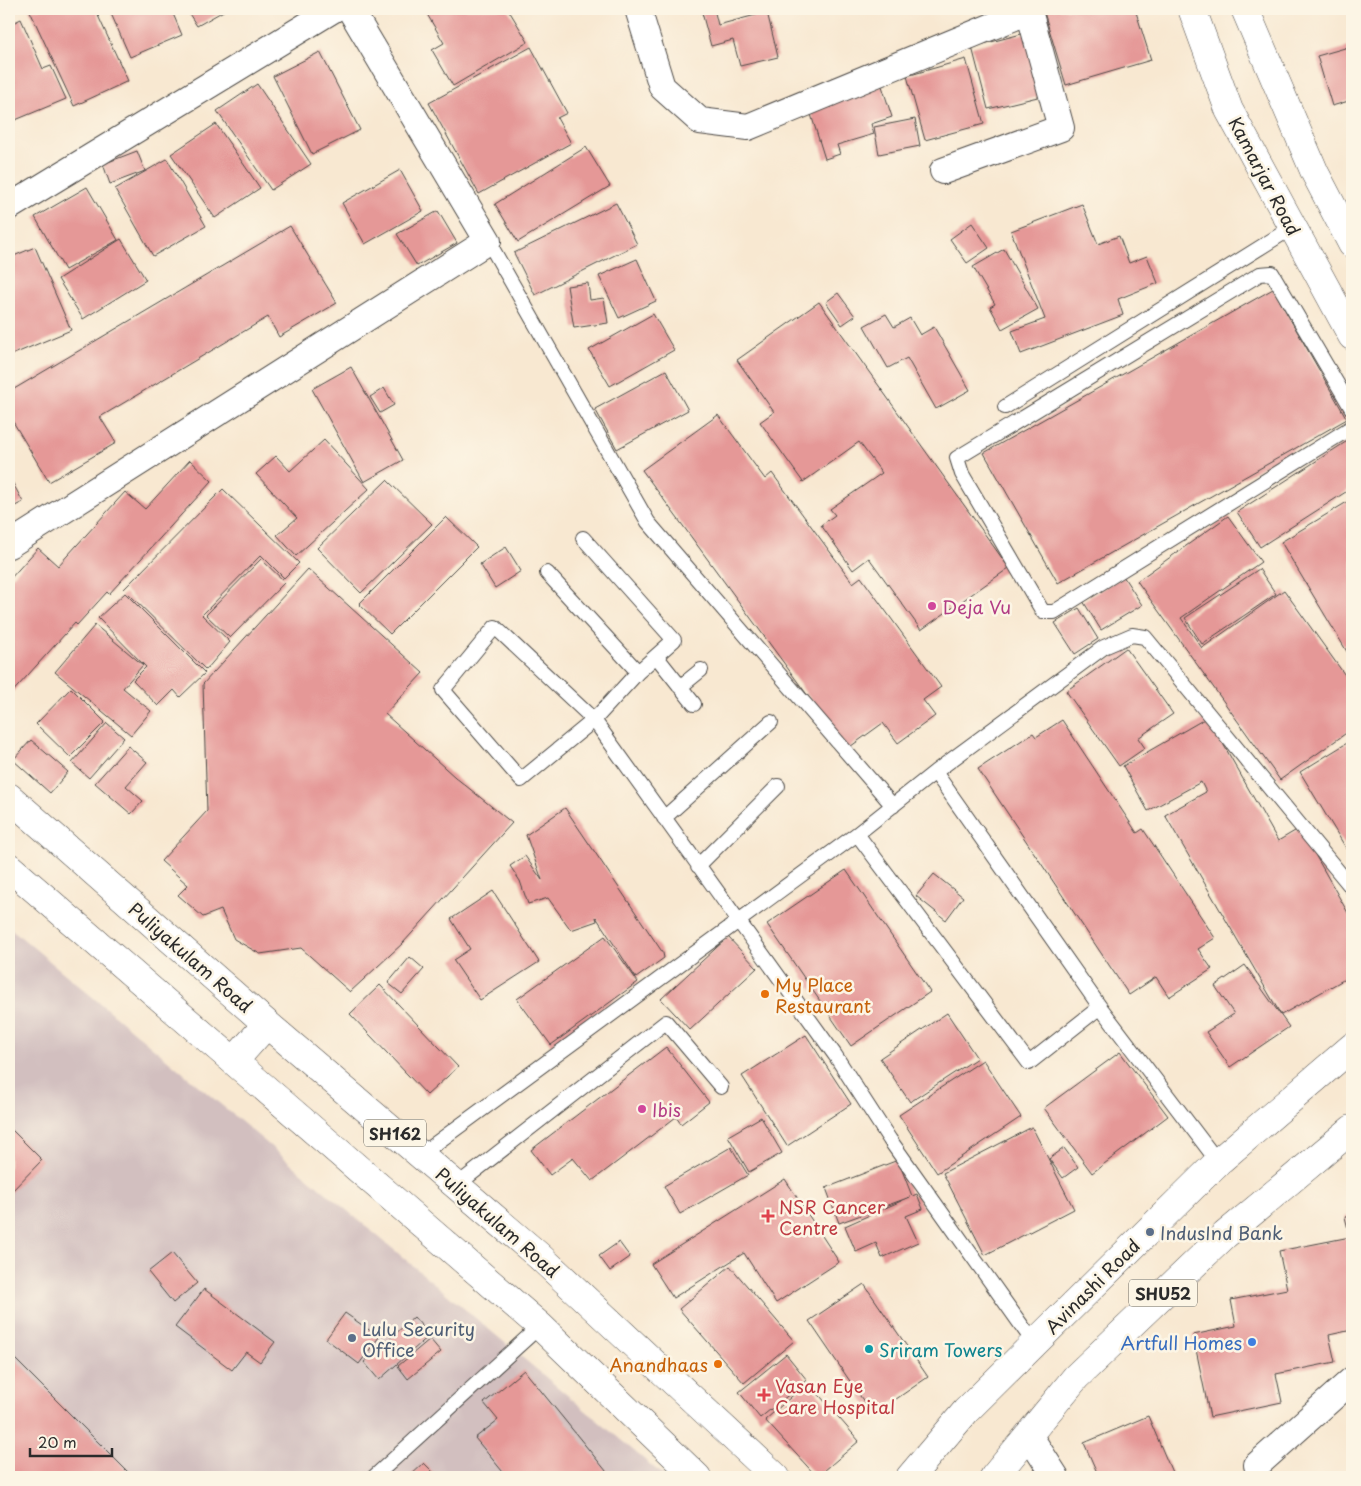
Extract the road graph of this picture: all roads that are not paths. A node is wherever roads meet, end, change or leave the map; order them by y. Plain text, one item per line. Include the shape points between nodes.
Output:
1 (334, 9) edge
2 (350, 9) edge
3 (638, 9) edge
4 (1192, 9) edge
5 (1246, 9) edge
6 (943, 171) dead end
7 (9, 207) edge
8 (1293, 227) junction
9 (1349, 230) edge
10 (488, 241) junction
11 (1352, 336) edge
12 (1005, 407) dead end
13 (1352, 410) edge
14 (1352, 427) edge
15 (583, 538) dead end
16 (9, 545) edge
17 (547, 573) dead end
18 (656, 656) junction
19 (701, 670) dead end
20 (638, 672) junction
21 (680, 687) junction
22 (694, 704) dead end
23 (594, 720) junction
24 (770, 722) dead end
25 (935, 772) junction
26 (778, 786) dead end
27 (9, 796) edge
28 (893, 806) junction
29 (664, 818) junction
30 (857, 834) junction
31 (698, 866) junction
32 (9, 867) edge
33 (1352, 888) edge
34 (738, 921) junction
35 (1100, 1007) junction
36 (267, 1024) junction
37 (1352, 1047) edge
38 (234, 1061) junction
39 (721, 1087) dead end
40 (1352, 1129) edge
41 (420, 1155) junction
42 (1218, 1162) junction
43 (457, 1185) junction
44 (540, 1326) junction
45 (1034, 1343) junction
46 (1352, 1380) edge
47 (1028, 1435) junction
48 (1257, 1465) dead end
49 (374, 1477) edge
50 (697, 1477) edge
51 (776, 1477) edge
52 (910, 1477) edge
53 (994, 1477) edge
54 (1056, 1477) edge

1 - 7 street
2 - 10 street
3 - 6 street via 662,87 700,121 748,127 1029,11 1061,128
4 - 8 main road, Kamarjar Road via 1230,110
5 - 9 main road via 1314,173
8 - 11 main road, Kamarjar Road
8 - 12 lane
10 - 16 street
10 - 28 lane via 648,522
13 - 14 lane via 1272,273 1260,274 958,458 962,474 1043,612 1054,612
15 - 18 lane via 674,640
17 - 20 lane
18 - 20 lane
18 - 21 lane
19 - 21 lane
20 - 23 lane
21 - 22 lane
23 - 23 lane via 495,627 443,690 521,780
23 - 29 lane
24 - 29 lane
25 - 28 lane
25 - 33 lane via 1104,647 1132,635 1144,638
25 - 35 lane
26 - 31 lane
27 - 36 main road, Puliyakulam Road / SH162
28 - 30 lane
29 - 31 lane
30 - 34 lane
30 - 35 lane via 1029,1063
31 - 34 lane
32 - 38 main road, SH162
34 - 41 lane
34 - 45 lane via 836,1054 890,1140
35 - 42 lane
36 - 38 main road
36 - 41 main road, Puliyakulam Road / SH162
37 - 42 main road, Avinashi Road / SHU52
38 - 44 main road, SH162
39 - 43 lane via 666,1022
40 - 47 main road, SHU52 via 1224,1235 1076,1376
41 - 43 main road, Puliyakulam Road / SH162
42 - 45 main road, Avinashi Road / SHU52
43 - 51 main road, Puliyakulam Road / SH162 via 539,1256
44 - 49 lane
44 - 50 main road, SH162
45 - 52 main road, Avinashi Road / SHU52 via 966,1411
46 - 48 street
47 - 53 main road, SHU52
47 - 54 street

